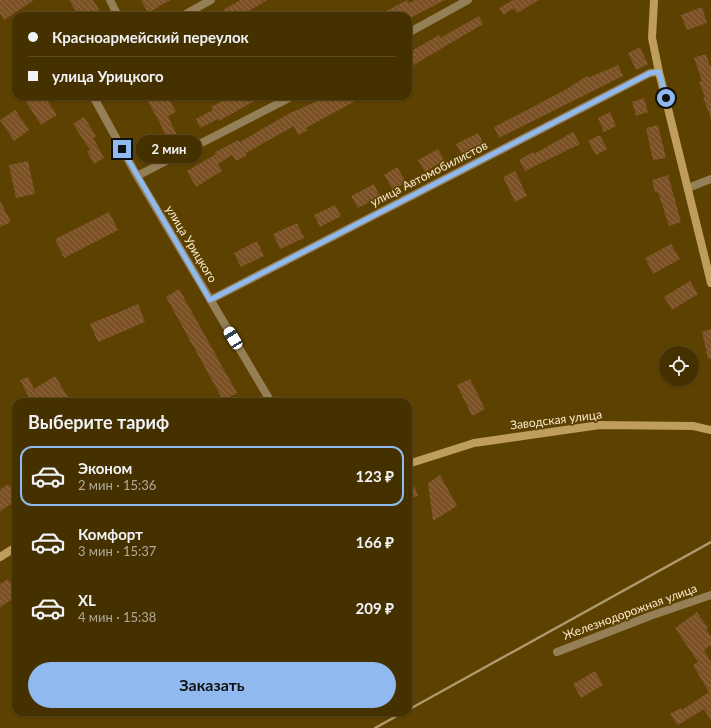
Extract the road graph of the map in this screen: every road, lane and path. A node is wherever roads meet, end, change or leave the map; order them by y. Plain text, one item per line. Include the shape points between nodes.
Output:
1 (110, 0) edge
2 (211, 0) edge
3 (468, 0) edge
4 (654, 0) edge
5 (116, 12) edge
6 (189, 12) edge
7 (412, 31) edge
8 (659, 72) junction
9 (95, 100) edge
10 (284, 100) edge
11 (137, 176) junction
12 (711, 179) edge
13 (688, 188) junction
14 (711, 283) edge
15 (210, 300) junction
16 (269, 398) edge
17 (711, 430) edge
18 (412, 463) edge
19 (12, 550) edge
20 (0, 557) edge
21 (711, 595) edge
22 (557, 652) dead end

1 - 5 street
2 - 6 street
3 - 7 street
4 - 8 main road via 652,38
8 - 13 main road
8 - 15 street, улица Автомобилистов via 650,73
9 - 11 street, улица Урицкого
10 - 11 street
11 - 15 street, улица Урицкого
12 - 13 street
13 - 14 main road
15 - 16 street, улица Урицкого
17 - 18 main road, Заводская улица via 693,426 600,425 474,443
19 - 20 main road
21 - 22 street, Железнодорожная улица

